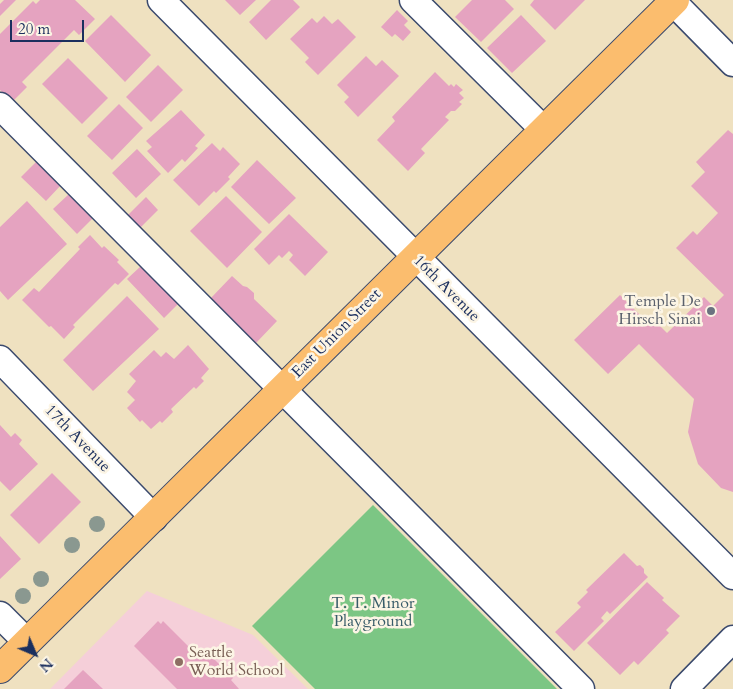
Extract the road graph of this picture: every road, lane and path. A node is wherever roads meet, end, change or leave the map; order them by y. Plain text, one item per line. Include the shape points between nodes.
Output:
1 (160, 0) edge
2 (413, 0) edge
3 (673, 1) edge
4 (733, 63) edge
5 (0, 106) edge
6 (544, 130) junction
7 (415, 257) junction
8 (0, 360) edge
9 (282, 389) junction
10 (154, 518) junction
11 (733, 576) edge
12 (0, 615) edge
13 (733, 639) edge
14 (28, 642) junction
15 (0, 669) edge
16 (581, 689) edge
17 (684, 689) edge

1 - 7 street, 16th Avenue
2 - 6 street
3 - 4 street
3 - 6 main road, East Union Street
5 - 9 street
6 - 7 main road, East Union Street
7 - 9 main road, East Union Street
7 - 11 street, 16th Avenue
8 - 10 street, 17th Avenue
9 - 10 main road, East Union Street
9 - 16 street
10 - 14 main road, East Union Street
12 - 14 street
13 - 17 street
14 - 15 main road, East Union Street

